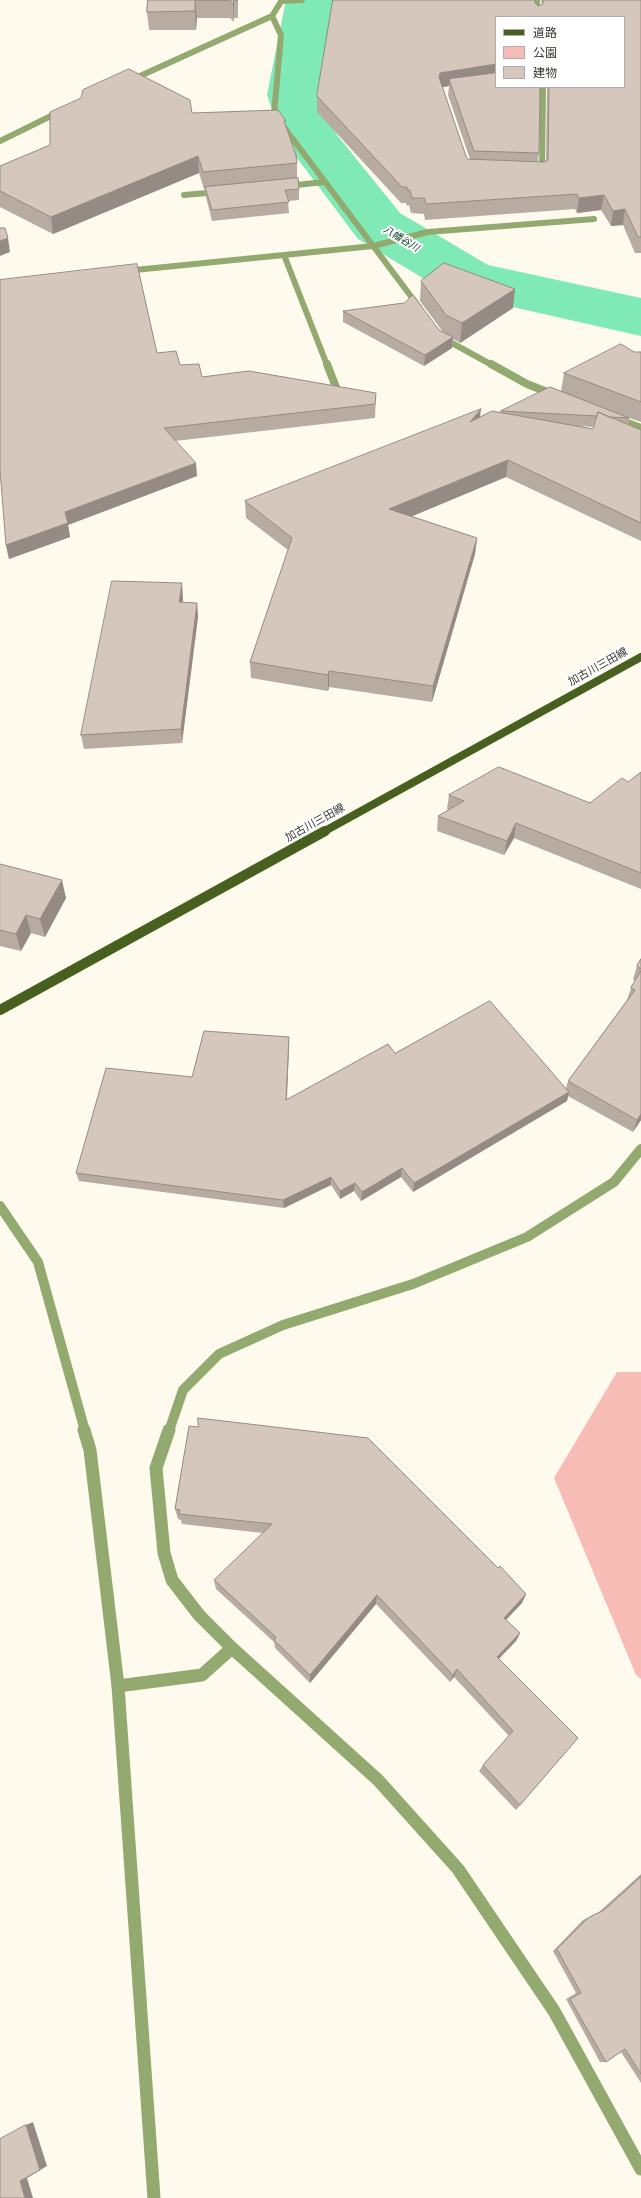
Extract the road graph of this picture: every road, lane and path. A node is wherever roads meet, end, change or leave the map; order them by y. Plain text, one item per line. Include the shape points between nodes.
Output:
1 (281, 0) edge
2 (302, 0) edge
3 (537, 0) edge
4 (272, 16) junction
5 (538, 16) edge
6 (119, 85) edge
7 (543, 88) edge
8 (68, 108) edge
9 (279, 121) junction
10 (272, 122) edge
11 (0, 141) edge
12 (534, 173) edge
13 (325, 182) junction
14 (278, 186) edge
15 (224, 192) edge
16 (184, 195) dead end
17 (594, 219) dead end
18 (373, 246) junction
19 (284, 255) junction
20 (118, 272) edge
21 (424, 314) edge
22 (437, 332) edge
23 (337, 390) edge
24 (563, 398) edge
25 (612, 417) edge
26 (641, 428) edge
27 (641, 657) edge
28 (0, 1010) edge
29 (641, 1150) edge
30 (0, 1206) edge
31 (232, 1648) junction
32 (118, 1686) junction
33 (641, 2169) edge
34 (154, 2198) edge

1 - 2 street
1 - 4 street
3 - 5 street
4 - 6 street
4 - 9 street via 281,35 274,114
7 - 12 street via 542,173
8 - 11 street
9 - 10 street
9 - 13 street
13 - 14 street
13 - 18 street
15 - 16 street
17 - 18 street via 428,232
18 - 19 street
18 - 21 street
19 - 20 street
19 - 23 street
22 - 24 street via 442,338 527,384
25 - 26 street
27 - 28 main road, 加古川三田線
29 - 31 street via 614,1182 527,1237 413,1284 283,1325 219,1354 183,1390 156,1468 164,1553 172,1580 199,1615
30 - 32 street via 38,1262 90,1450
31 - 32 street via 202,1675
31 - 33 street via 378,1780 458,1869 554,2011
32 - 34 street

